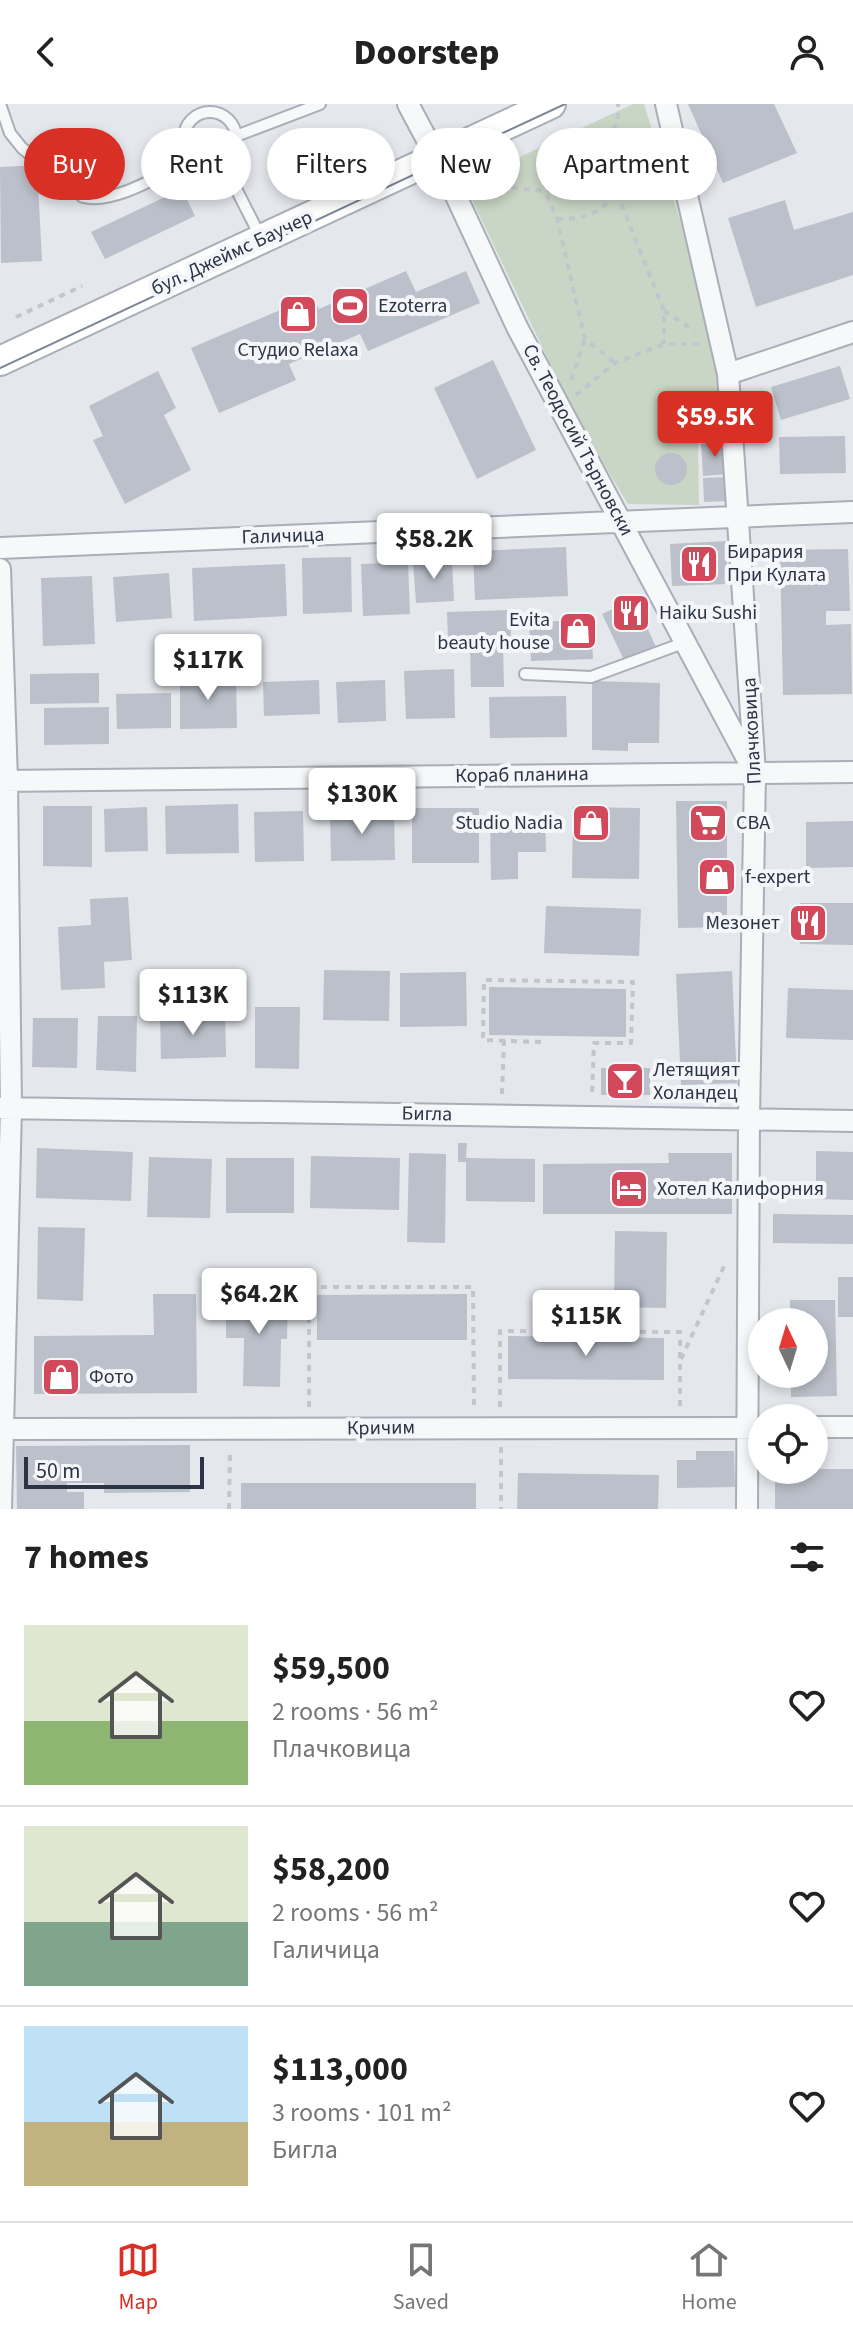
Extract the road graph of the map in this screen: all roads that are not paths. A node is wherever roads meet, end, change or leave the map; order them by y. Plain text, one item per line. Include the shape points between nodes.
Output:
1 (0, 104) edge
2 (320, 104) edge
3 (408, 104) edge
4 (551, 104) edge
5 (666, 104) edge
6 (186, 128) edge
7 (233, 128) edge
8 (421, 128) edge
9 (511, 128) edge
10 (251, 130) edge
11 (411, 181) edge
12 (141, 183) edge
13 (242, 200) edge
14 (458, 200) edge
15 (261, 239) junction
16 (853, 332) edge
17 (0, 361) edge
18 (728, 374) junction
19 (853, 512) edge
20 (739, 517) junction
21 (622, 522) junction
22 (0, 548) edge
23 (0, 569) edge
24 (686, 642) junction
25 (525, 674) dead end
26 (853, 772) edge
27 (755, 773) junction
28 (4, 781) edge
29 (5, 1108) edge
30 (749, 1119) junction
31 (853, 1121) edge
32 (754, 1404) edge
33 (828, 1427) edge
34 (853, 1427) edge
35 (748, 1428) edge
36 (1, 1429) edge
37 (749, 1484) edge
38 (1, 1509) edge
39 (747, 1509) edge

1 - 12 lane via 10,133 22,148 83,197 111,197
2 - 10 lane
3 - 8 street, Св. Теодосий Търновски
4 - 9 street, бул. Джеймс Баучер
5 - 18 street, Плачковица
6 - 7 lane via 206,112 223,115
11 - 15 street, бул. Джеймс Баучер
13 - 15 lane
14 - 21 street, Св. Теодосий Търновски via 517,327
15 - 17 street, бул. Джеймс Баучер
16 - 18 street
18 - 20 street, Плачковица
19 - 20 street, Галичица
20 - 21 street, Галичица
20 - 27 street, Плачковица
21 - 22 street, Галичица
21 - 24 street, Св. Теодосий Търновски
23 - 28 street
24 - 25 lane via 591,677
24 - 27 street, Св. Теодосий Търновски
26 - 27 street, Кораб планина
27 - 28 street, Кораб планина
27 - 30 street, Плачковица
28 - 29 street
29 - 30 street, Бигла
29 - 36 street
30 - 31 street, Бигла
30 - 32 street, Плачковица
33 - 34 street
35 - 36 street, Кричим
36 - 38 street
37 - 39 street, Плачковица

